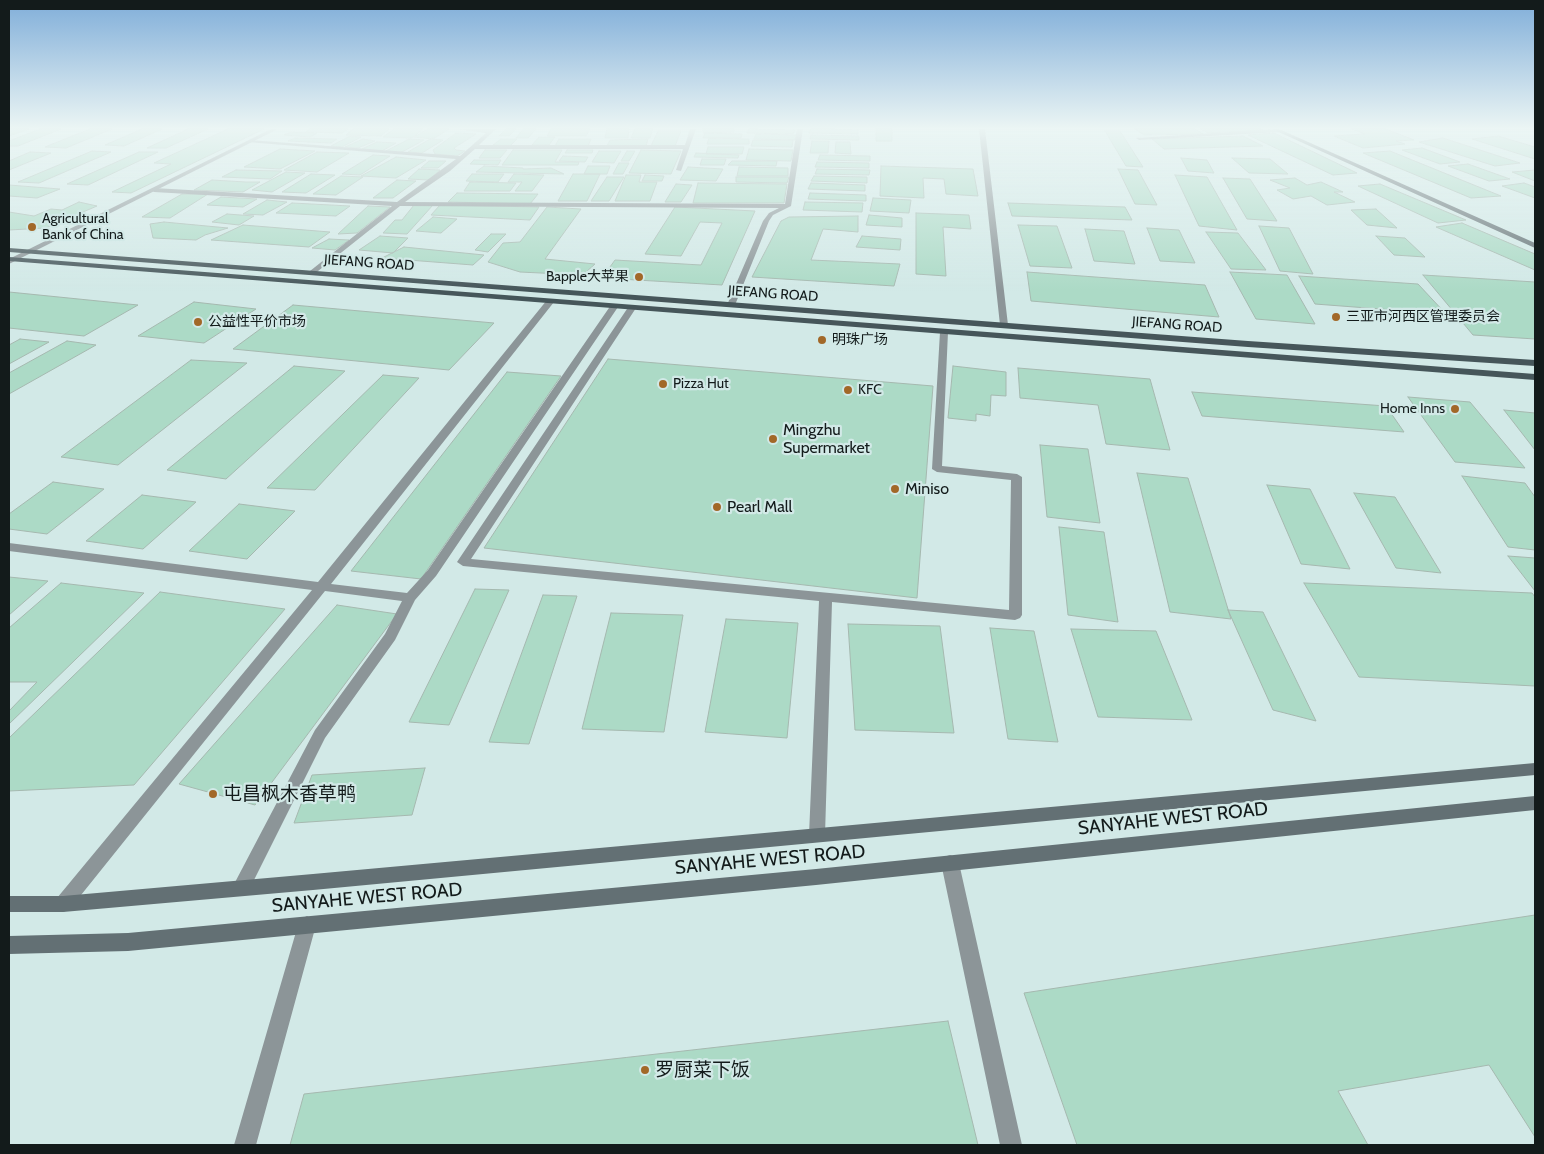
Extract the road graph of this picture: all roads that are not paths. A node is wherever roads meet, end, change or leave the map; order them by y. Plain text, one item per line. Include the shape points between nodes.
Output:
1 (168, 183) edge
2 (429, 183) edge
3 (792, 183) edge
4 (988, 183) edge
5 (1395, 183) edge
6 (1405, 183) edge
7 (154, 190) junction
8 (398, 204) junction
9 (788, 206) junction
10 (1518, 230) dead end
11 (1535, 246) edge
12 (9, 250) edge
13 (31, 251) junction
14 (11, 260) edge
15 (313, 273) junction
16 (550, 302) junction
17 (731, 305) junction
18 (614, 307) junction
19 (632, 308) junction
20 (1004, 325) junction
21 (944, 332) junction
22 (1535, 363) edge
23 (1535, 376) edge
24 (9, 547) edge
25 (323, 585) junction
26 (826, 597) junction
27 (410, 598) junction
28 (1535, 769) edge
29 (1535, 803) edge
30 (817, 835) junction
31 (950, 863) junction
32 (241, 888) junction
33 (9, 904) edge
34 (62, 904) junction
35 (308, 925) junction
36 (9, 945) edge
37 (244, 1145) edge
38 (1011, 1145) edge

1 - 7 street
2 - 8 street
3 - 9 street
4 - 20 street
5 - 11 main road
6 - 10 main road
7 - 8 street
7 - 13 street
8 - 9 street
8 - 15 street
9 - 17 street via 771,214 766,222
12 - 13 main road, JIEFANG ROAD
13 - 14 street
13 - 15 main road, JIEFANG ROAD
14 - 16 main road, JIEFANG ROAD
15 - 17 main road, JIEFANG ROAD
16 - 18 main road, JIEFANG ROAD
16 - 25 street
17 - 20 main road, JIEFANG ROAD
18 - 19 main road, JIEFANG ROAD
18 - 27 street via 438,565
19 - 21 main road, JIEFANG ROAD
19 - 26 street via 463,562
20 - 22 main road, JIEFANG ROAD
21 - 23 main road, JIEFANG ROAD
21 - 26 street via 937,470 1017,477 1015,615
24 - 25 street
25 - 27 street
25 - 34 street
26 - 30 street
27 - 32 street via 390,637 320,734
28 - 30 main road, SANYAHE WEST ROAD
29 - 31 main road, SANYAHE WEST ROAD
30 - 32 main road, SANYAHE WEST ROAD
31 - 35 main road, SANYAHE WEST ROAD
31 - 38 street
32 - 34 main road, SANYAHE WEST ROAD
33 - 34 main road, SANYAHE WEST ROAD
35 - 36 main road, SANYAHE WEST ROAD via 128,942
35 - 37 street

